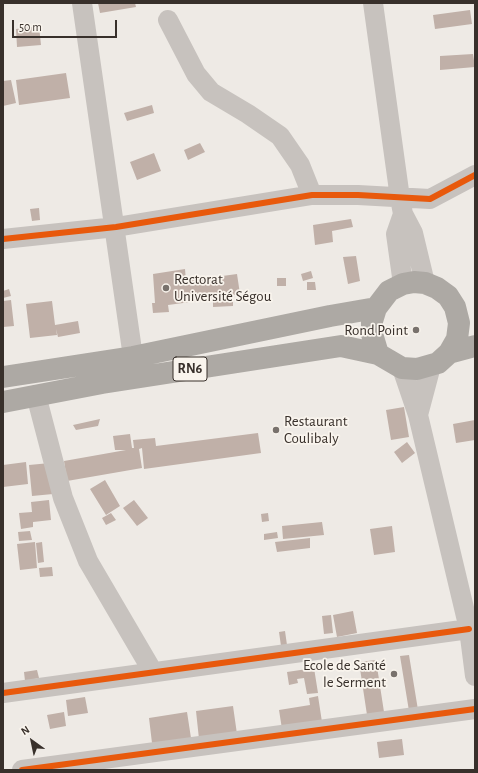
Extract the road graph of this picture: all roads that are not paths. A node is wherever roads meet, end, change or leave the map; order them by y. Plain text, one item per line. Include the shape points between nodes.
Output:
1 (82, 3) edge
2 (373, 3) edge
3 (168, 20) dead end
4 (475, 175) edge
5 (312, 195) junction
6 (402, 206) junction
7 (116, 227) junction
8 (3, 239) edge
9 (425, 283) junction
10 (403, 284) junction
11 (376, 308) junction
12 (465, 310) edge
13 (475, 346) edge
14 (449, 353) junction
15 (378, 354) junction
16 (133, 357) junction
17 (431, 366) junction
18 (402, 368) junction
19 (3, 377) edge
20 (36, 395) junction
21 (3, 402) edge
22 (418, 415) junction
23 (469, 629) junction
24 (153, 672) junction
25 (475, 676) edge
26 (3, 693) edge
27 (475, 710) edge
28 (22, 770) edge

1 - 7 street
2 - 6 street
3 - 5 street via 196,74 212,92 280,136 300,165
4 - 6 street via 430,199
5 - 6 street via 358,195
5 - 7 street
6 - 9 street via 413,233
6 - 10 street via 396,234
7 - 8 street
7 - 16 street
9 - 10 highway
9 - 12 highway via 437,288
10 - 11 highway via 389,291
11 - 15 highway via 372,334
11 - 16 highway, RN6
12 - 14 highway via 459,323 457,339
13 - 14 highway
14 - 17 highway
15 - 18 highway
15 - 20 highway, RN6 via 341,346
16 - 19 highway, RN6
17 - 18 highway via 417,370
17 - 22 street
18 - 22 street
20 - 21 highway, RN6
20 - 24 street via 63,498 88,561
22 - 23 street
23 - 24 street
23 - 25 street
24 - 26 street
27 - 28 street

